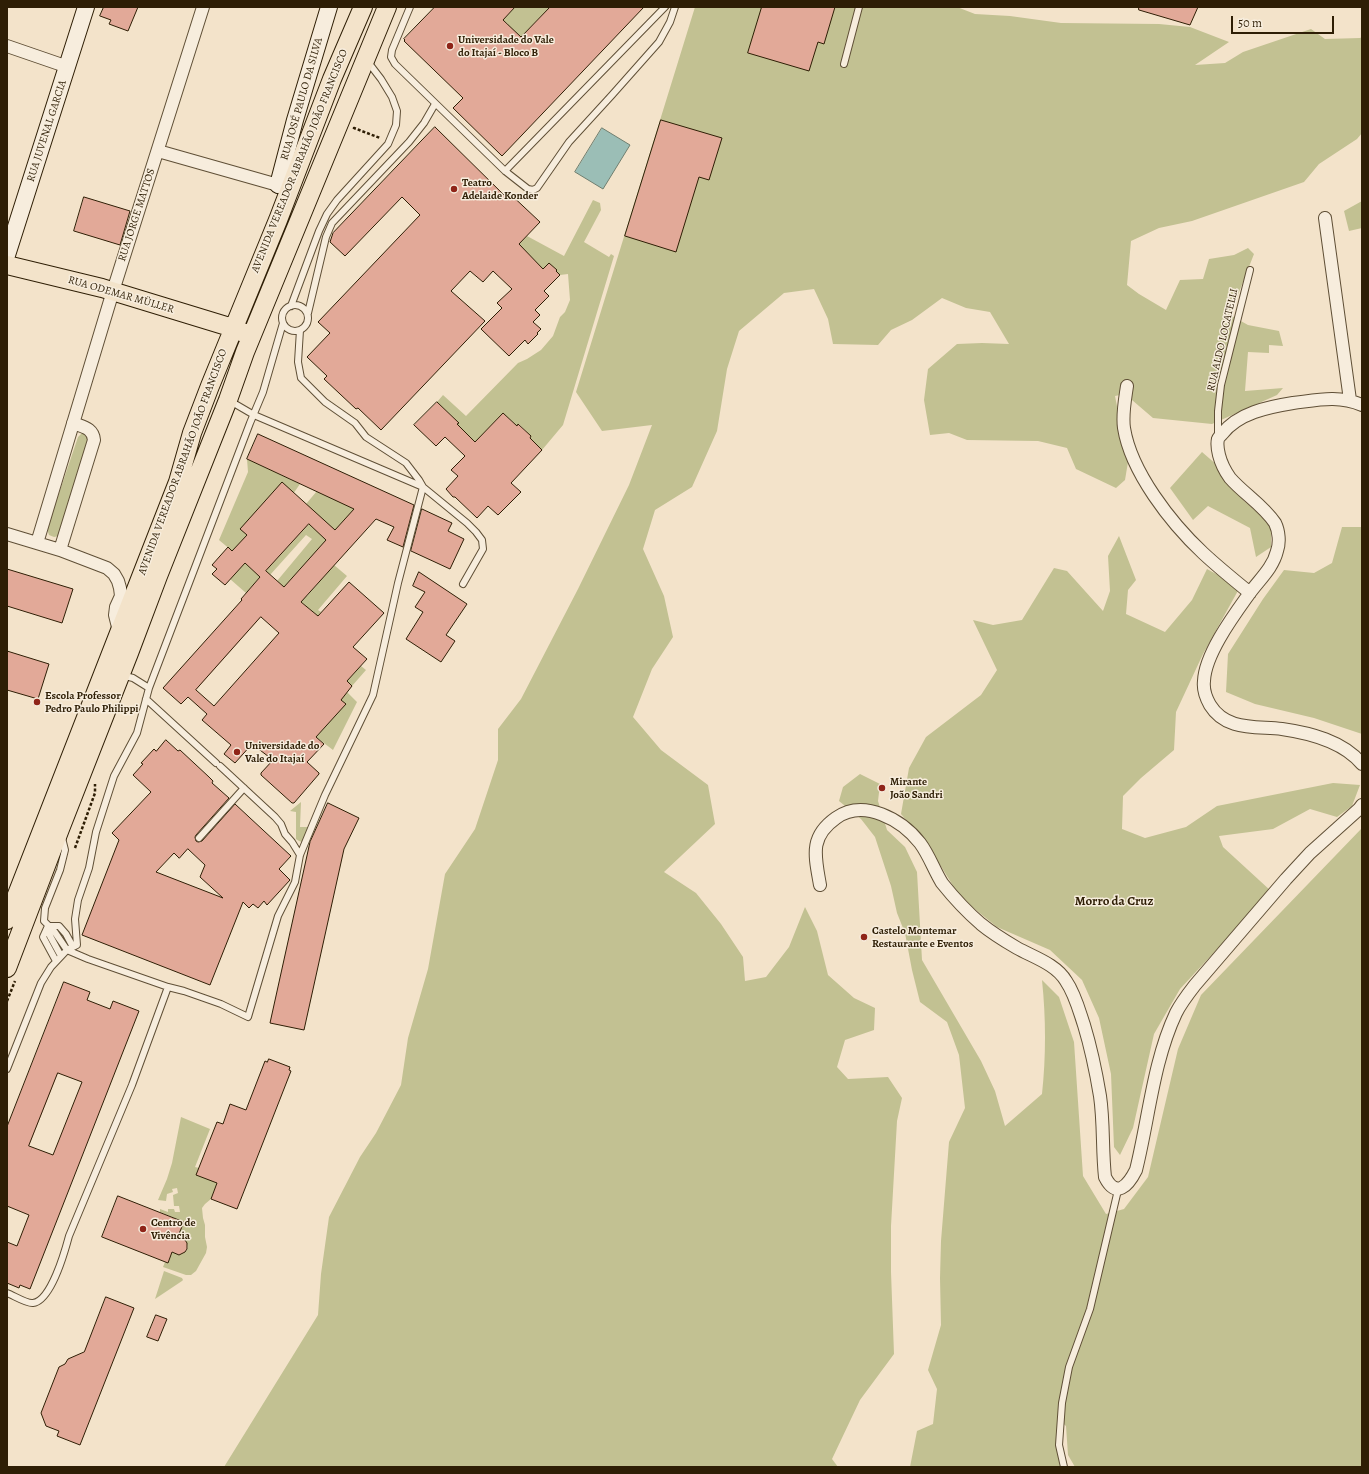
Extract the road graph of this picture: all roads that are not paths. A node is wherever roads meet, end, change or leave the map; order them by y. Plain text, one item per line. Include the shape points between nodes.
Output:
1 (86, 7) edge
2 (203, 7) edge
3 (329, 7) edge
4 (363, 7) edge
5 (387, 7) edge
6 (410, 7) edge
7 (665, 7) edge
8 (675, 7) edge
9 (859, 7) edge
10 (7, 46) edge
11 (365, 58) junction
12 (844, 64) dead end
13 (68, 66) junction
14 (435, 104) junction
15 (158, 151) junction
16 (505, 171) junction
17 (278, 185) junction
18 (1325, 218) dead end
19 (278, 220) junction
20 (7, 255) edge
21 (7, 265) edge
22 (1250, 270) dead end
23 (113, 291) junction
24 (291, 306) junction
25 (308, 313) junction
26 (283, 323) junction
27 (233, 328) junction
28 (300, 330) junction
29 (248, 344) junction
30 (1127, 386) dead end
31 (228, 400) junction
32 (1350, 400) junction
33 (1362, 405) edge
34 (254, 415) junction
35 (73, 423) junction
36 (1218, 439) junction
37 (423, 487) junction
38 (7, 534) edge
39 (37, 543) junction
40 (60, 550) junction
41 (463, 584) dead end
42 (1250, 593) junction
43 (119, 631) junction
44 (120, 675) junction
45 (149, 688) junction
46 (146, 699) junction
47 (1362, 764) edge
48 (244, 788) junction
49 (1362, 804) edge
50 (60, 828) junction
51 (199, 838) dead end
52 (300, 856) junction
53 (820, 885) dead end
54 (7, 920) edge
55 (48, 926) junction
56 (70, 948) junction
57 (59, 958) junction
58 (7, 968) edge
59 (168, 987) junction
60 (7, 1069) edge
61 (1118, 1190) junction
62 (7, 1293) edge
63 (1064, 1467) edge

1 - 13 main road, RUA JUVENAL GARCIA
2 - 15 street, RUA JORGE MATTOS
3 - 17 main road, RUA JOSÉ PAULO DA SILVA
4 - 19 main road, AVENIDA VEREADOR ABRAHÃO JOÃO FRANCISCO via 312,128
5 - 11 main road, AVENIDA VEREADOR ABRAHÃO JOÃO FRANCISCO
6 - 14 lane via 392,50 392,57 395,64
7 - 16 lane
8 - 16 lane via 670,22 658,42 569,142 537,188 528,189
9 - 12 lane
10 - 13 street
11 - 24 lane via 392,97 397,111 396,125 388,144 327,214
11 - 29 main road, AVENIDA VEREADOR ABRAHÃO JOÃO FRANCISCO
13 - 20 main road, RUA JUVENAL GARCIA
14 - 16 lane
14 - 25 lane via 410,142 332,223 326,237
15 - 17 street
15 - 23 street, RUA JORGE MATTOS
17 - 19 main road
18 - 32 street
19 - 27 main road, AVENIDA VEREADOR ABRAHÃO JOÃO FRANCISCO
21 - 23 main road, RUA ODEMAR MÜLLER
22 - 36 lane, RUA ALDO LOCATELLI via 1221,385
23 - 27 main road, RUA ODEMAR MÜLLER
23 - 35 street, RUA JORGE MATTOS
24 - 25 lane via 301,306
24 - 26 lane via 284,313
25 - 28 lane via 307,323
26 - 28 lane via 290,330
26 - 34 lane
27 - 29 main road, RUA ODEMAR MÜLLER
27 - 43 main road, AVENIDA VEREADOR ABRAHÃO JOÃO FRANCISCO via 195,426 178,482
28 - 37 lane via 298,362 301,378 325,402 355,423 366,437 406,463
29 - 31 main road, AVENIDA VEREADOR ABRAHÃO JOÃO FRANCISCO
30 - 42 street via 1123,409 1124,428 1140,473 1155,497 1188,538 1203,554
31 - 34 lane
31 - 44 main road, AVENIDA VEREADOR ABRAHÃO JOÃO FRANCISCO
32 - 33 street
32 - 36 street via 1322,399 1258,411 1227,426
34 - 37 lane
34 - 45 lane
35 - 39 street, RUA JORGE MATTOS
35 - 40 street via 90,430 94,434 94,440
36 - 42 street via 1221,464 1230,477 1268,514 1276,525 1279,539 1277,551 1269,568
37 - 41 lane via 467,523 482,540 483,549
37 - 52 lane via 373,695 325,795
38 - 39 street
39 - 40 street
40 - 43 street via 107,568 114,574 121,596 115,614
42 - 47 street via 1224,632 1206,667 1204,686 1209,704 1226,721 1240,726 1306,733 1344,749
43 - 54 main road, AVENIDA VEREADOR ABRAHÃO JOÃO FRANCISCO
44 - 45 lane via 133,678
44 - 50 main road, AVENIDA VEREADOR ABRAHÃO JOÃO FRANCISCO
45 - 46 lane
46 - 48 lane
46 - 56 lane via 137,733 114,776 96,832 89,868 78,900 75,919 77,945
48 - 51 lane
48 - 52 lane via 280,824
49 - 61 street via 1286,879 1182,1002 1159,1060 1136,1170 1132,1179
50 - 55 lane via 65,850 45,908 44,921
50 - 58 main road, AVENIDA VEREADOR ABRAHÃO JOÃO FRANCISCO
52 - 59 lane via 295,882 278,916 248,1017 221,1004
53 - 61 street via 816,857 817,838 826,825 839,815 857,809 872,811 891,819 914,836 941,881 983,926 1048,964 1066,979 1079,1008 1100,1096 1105,1177 1114,1189
55 - 56 lane
55 - 57 lane via 44,937
56 - 57 lane
56 - 59 lane via 88,960
57 - 60 lane via 50,967 41,984
59 - 62 lane via 132,1085 69,1236 62,1261 46,1294 39,1302 31,1303
61 - 63 lane via 1090,1309 1070,1367 1062,1403 1059,1445

